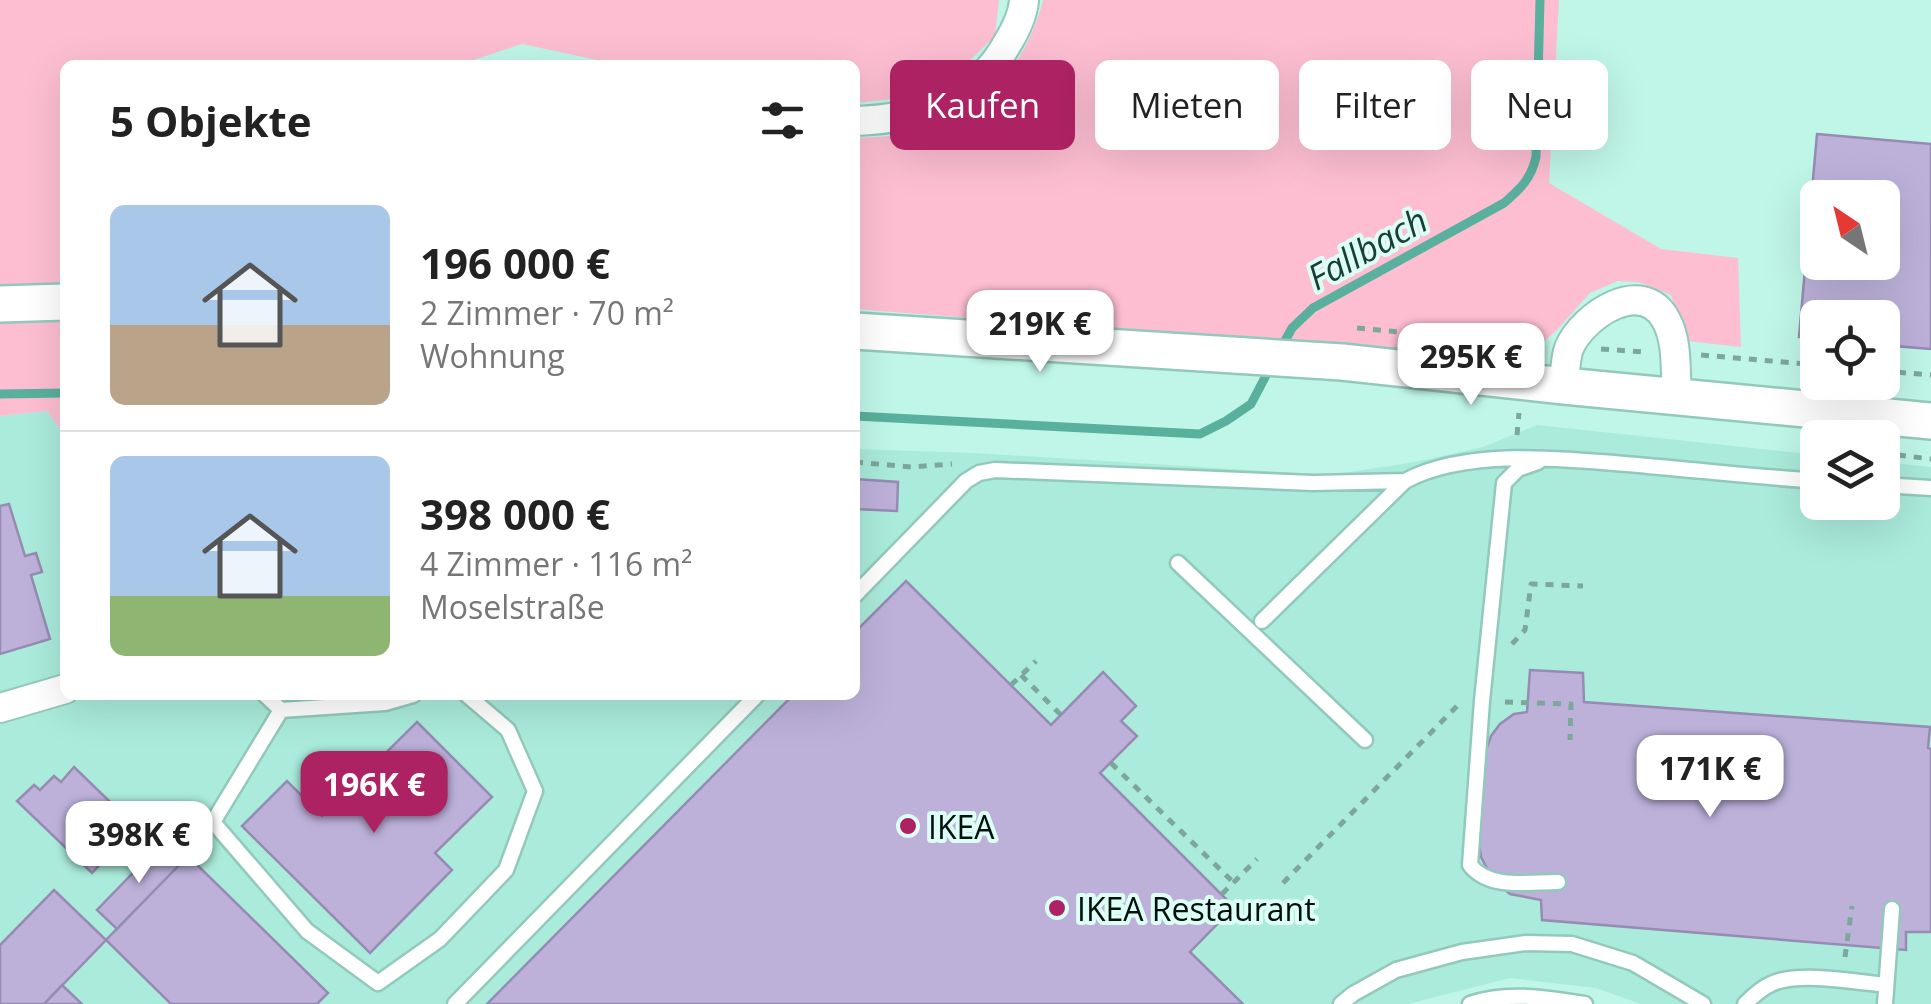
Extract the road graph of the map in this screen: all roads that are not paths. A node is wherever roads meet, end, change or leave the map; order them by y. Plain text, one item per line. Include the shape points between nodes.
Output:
1 (1024, 0) edge
2 (860, 120) edge
3 (60, 302) edge
4 (0, 304) edge
5 (860, 331) edge
6 (1564, 386) junction
7 (1677, 396) junction
8 (1931, 421) edge
9 (1564, 459) junction
10 (1800, 479) edge
11 (1405, 481) junction
12 (1900, 486) edge
13 (1931, 488) edge
14 (1178, 563) dead end
15 (860, 590) edge
16 (1262, 621) dead end
17 (60, 691) edge
18 (270, 700) edge
19 (396, 700) edge
20 (473, 700) edge
21 (752, 700) edge
22 (0, 708) edge
23 (281, 710) junction
24 (1365, 740) dead end
25 (1558, 882) dead end
26 (1892, 909) dead end
27 (1886, 985) junction
28 (456, 1004) edge
29 (1341, 1004) edge
30 (1470, 1004) edge
31 (1585, 1004) edge
32 (1702, 1004) edge
33 (1745, 1004) edge
34 (1884, 1004) edge

1 - 2 street via 998,61 975,83 912,115
3 - 4 street
5 - 6 street via 1342,362
6 - 7 street
6 - 7 street via 1570,348 1590,319 1621,301 1638,301 1666,319
7 - 8 street
9 - 10 lane
9 - 11 lane via 1482,461
9 - 25 lane via 1518,469 1504,483 1470,865 1494,882
11 - 15 lane via 1313,484 995,470 966,481
11 - 16 lane
12 - 13 lane
14 - 24 lane
17 - 22 street
18 - 23 lane
19 - 23 lane
20 - 23 lane via 508,730 535,791 506,870 440,939 378,983 307,932 213,822
21 - 28 lane
26 - 27 lane
27 - 33 lane via 1801,978 1772,983
27 - 34 lane
29 - 32 lane via 1396,970 1526,943 1572,944 1633,963
30 - 31 lane via 1548,998

